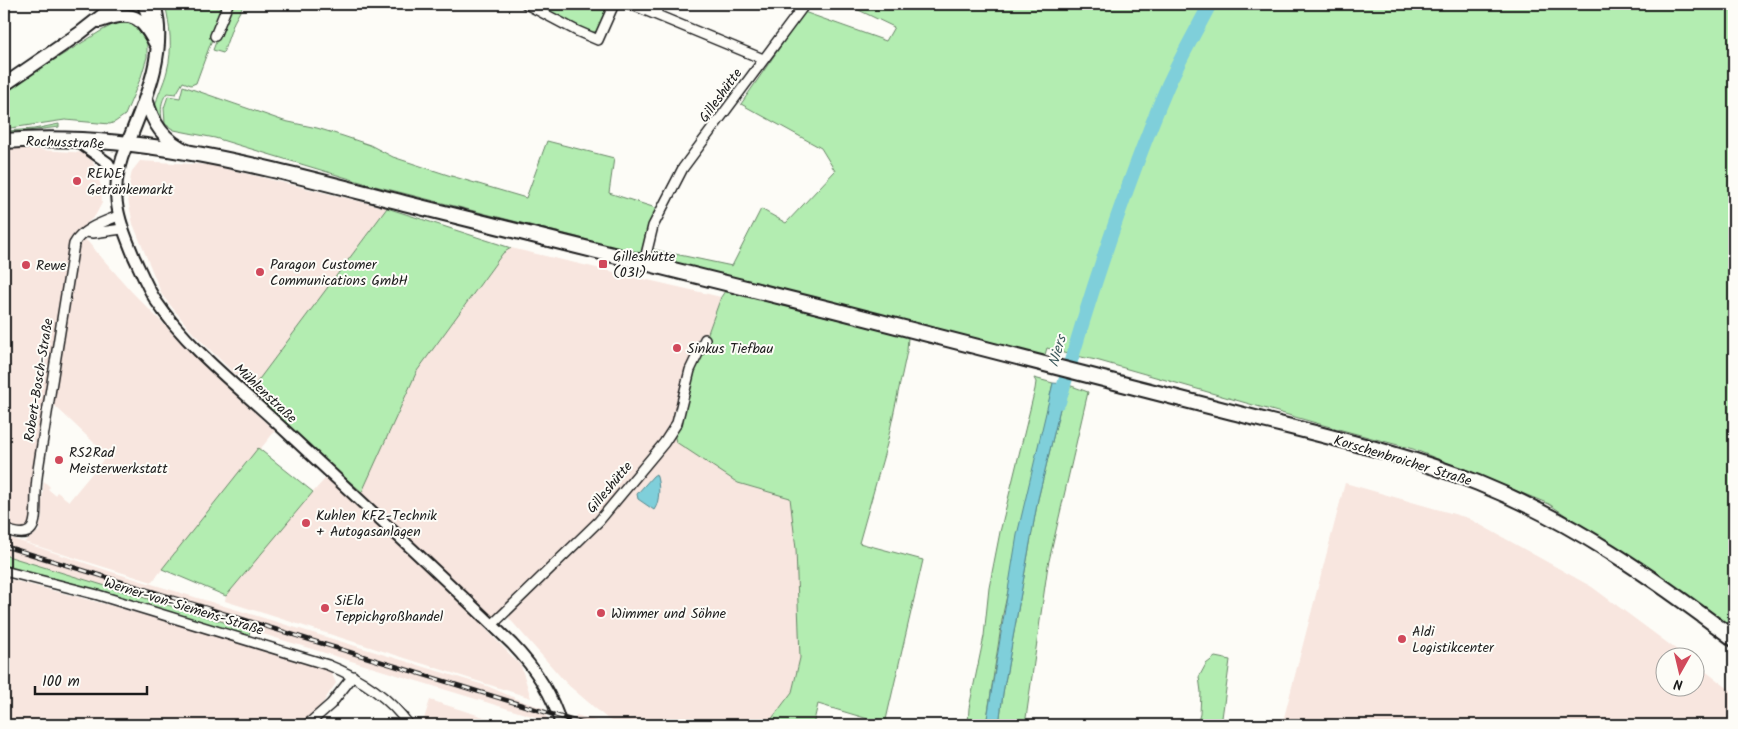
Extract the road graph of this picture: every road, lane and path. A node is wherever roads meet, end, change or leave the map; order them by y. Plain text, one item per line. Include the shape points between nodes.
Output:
1 (117, 4) edge
2 (144, 4) edge
3 (154, 4) edge
4 (228, 4) edge
5 (526, 4) edge
6 (614, 4) edge
7 (630, 4) edge
8 (660, 4) edge
9 (805, 4) edge
10 (655, 14) junction
11 (94, 23) junction
12 (215, 36) dead end
13 (157, 46) junction
14 (763, 59) junction
15 (4, 85) edge
16 (146, 98) junction
17 (4, 141) edge
18 (77, 141) junction
19 (127, 145) junction
20 (198, 155) junction
21 (116, 177) junction
22 (118, 216) junction
23 (122, 229) junction
24 (86, 232) junction
25 (644, 263) junction
26 (705, 339) dead end
27 (4, 529) edge
28 (4, 571) edge
29 (492, 625) junction
30 (1734, 639) edge
31 (354, 676) junction
32 (307, 725) edge
33 (409, 725) edge
34 (562, 725) edge

1 - 11 main road
2 - 13 main road, Mühlenstraße
3 - 13 main road, Mühlenstraße via 158,24
4 - 12 street
5 - 6 street via 598,40
7 - 10 street
8 - 10 street
9 - 14 street, Gilleshütte
10 - 14 street
11 - 13 main road via 116,16 133,16 145,25
11 - 15 main road
13 - 16 main road, Mühlenstraße via 155,71
14 - 25 street, Gilleshütte via 683,168 653,226
16 - 19 main road, Mühlenstraße
16 - 20 main road via 156,127 184,150
17 - 18 main road, Rochusstraße
18 - 19 main road, Rochusstraße
18 - 21 street via 108,163
19 - 20 main road, Rochusstraße
19 - 21 street, Mühlenstraße
20 - 25 main road, Rochusstraße
21 - 22 street, Mühlenstraße
22 - 23 street, Mühlenstraße
22 - 24 street, Robert-Bosch-Straße
23 - 24 street
23 - 29 street, Mühlenstraße via 151,292 179,330
24 - 27 street, Robert-Bosch-Straße via 73,249 40,457 36,521 33,528 24,534
25 - 30 main road, Korschenbroicher Straße via 1066,369 1409,460 1476,482 1541,511 1630,563
26 - 29 street, Gilleshütte via 690,370 677,424 664,443 599,521
28 - 31 street, Werner-von-Siemens-Straße via 172,616 317,661
29 - 34 street, Mühlenstraße via 541,678
31 - 32 street via 331,704
31 - 33 street, Werner-von-Siemens-Straße via 382,695

